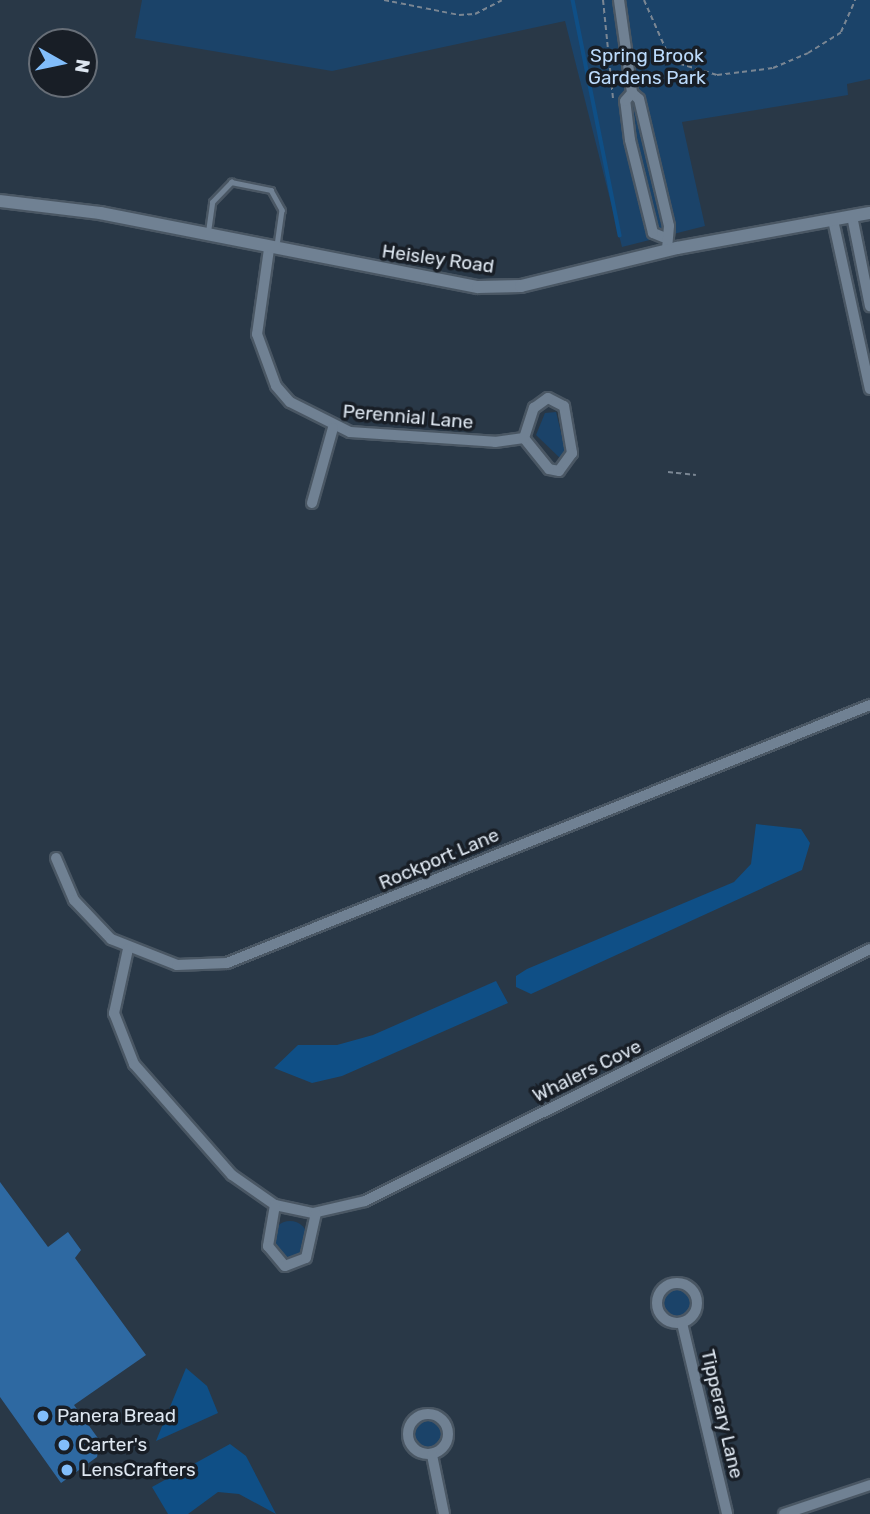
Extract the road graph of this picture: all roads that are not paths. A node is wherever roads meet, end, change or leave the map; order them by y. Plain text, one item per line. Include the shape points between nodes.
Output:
1 (619, 0) edge
2 (632, 93) junction
3 (0, 201) edge
4 (870, 213) edge
5 (852, 216) junction
6 (833, 220) junction
7 (207, 236) junction
8 (663, 237) junction
9 (273, 250) junction
10 (667, 250) junction
11 (870, 306) edge
12 (870, 389) edge
13 (333, 428) junction
14 (524, 438) junction
15 (312, 503) dead end
16 (870, 705) edge
17 (56, 858) dead end
18 (128, 949) junction
19 (870, 949) edge
20 (275, 1205) junction
21 (316, 1213) junction
22 (682, 1323) junction
23 (432, 1455) junction
24 (870, 1485) edge
25 (444, 1514) edge
26 (727, 1514) edge
27 (784, 1514) edge

1 - 2 street
2 - 8 street via 639,99 669,226
2 - 8 street via 625,101 630,140 653,233
3 - 7 street, Heisley Road
4 - 5 street, Heisley Road
5 - 6 street, Heisley Road
5 - 11 street
6 - 10 street, Heisley Road
6 - 12 street
7 - 9 street, Heisley Road
7 - 9 lane via 219,189 231,182 271,190 282,210
8 - 10 street
9 - 10 street, Heisley Road via 489,286 566,277
9 - 13 street, Perennial Lane via 257,334 264,361 290,402
13 - 14 street, Perennial Lane via 495,442
13 - 15 street
14 - 14 street via 549,469 562,469 570,460 560,401 548,398 534,408
16 - 18 street, Rockport Lane via 239,960 184,966
17 - 18 street, Rockport Lane via 83,912
18 - 20 street, Whalers Cove via 114,998 129,1056 232,1175
19 - 21 street, Whalers Cove via 365,1201
20 - 21 street, Whalers Cove
20 - 21 street via 268,1246 285,1266 306,1258
22 - 22 street via 695,1313 696,1297 687,1285 671,1284 659,1293 657,1309 667,1321
22 - 26 street, Tipperary Lane
23 - 23 street via 448,1440 447,1426 437,1416 422,1415 411,1423 408,1436
23 - 25 street
24 - 27 street

